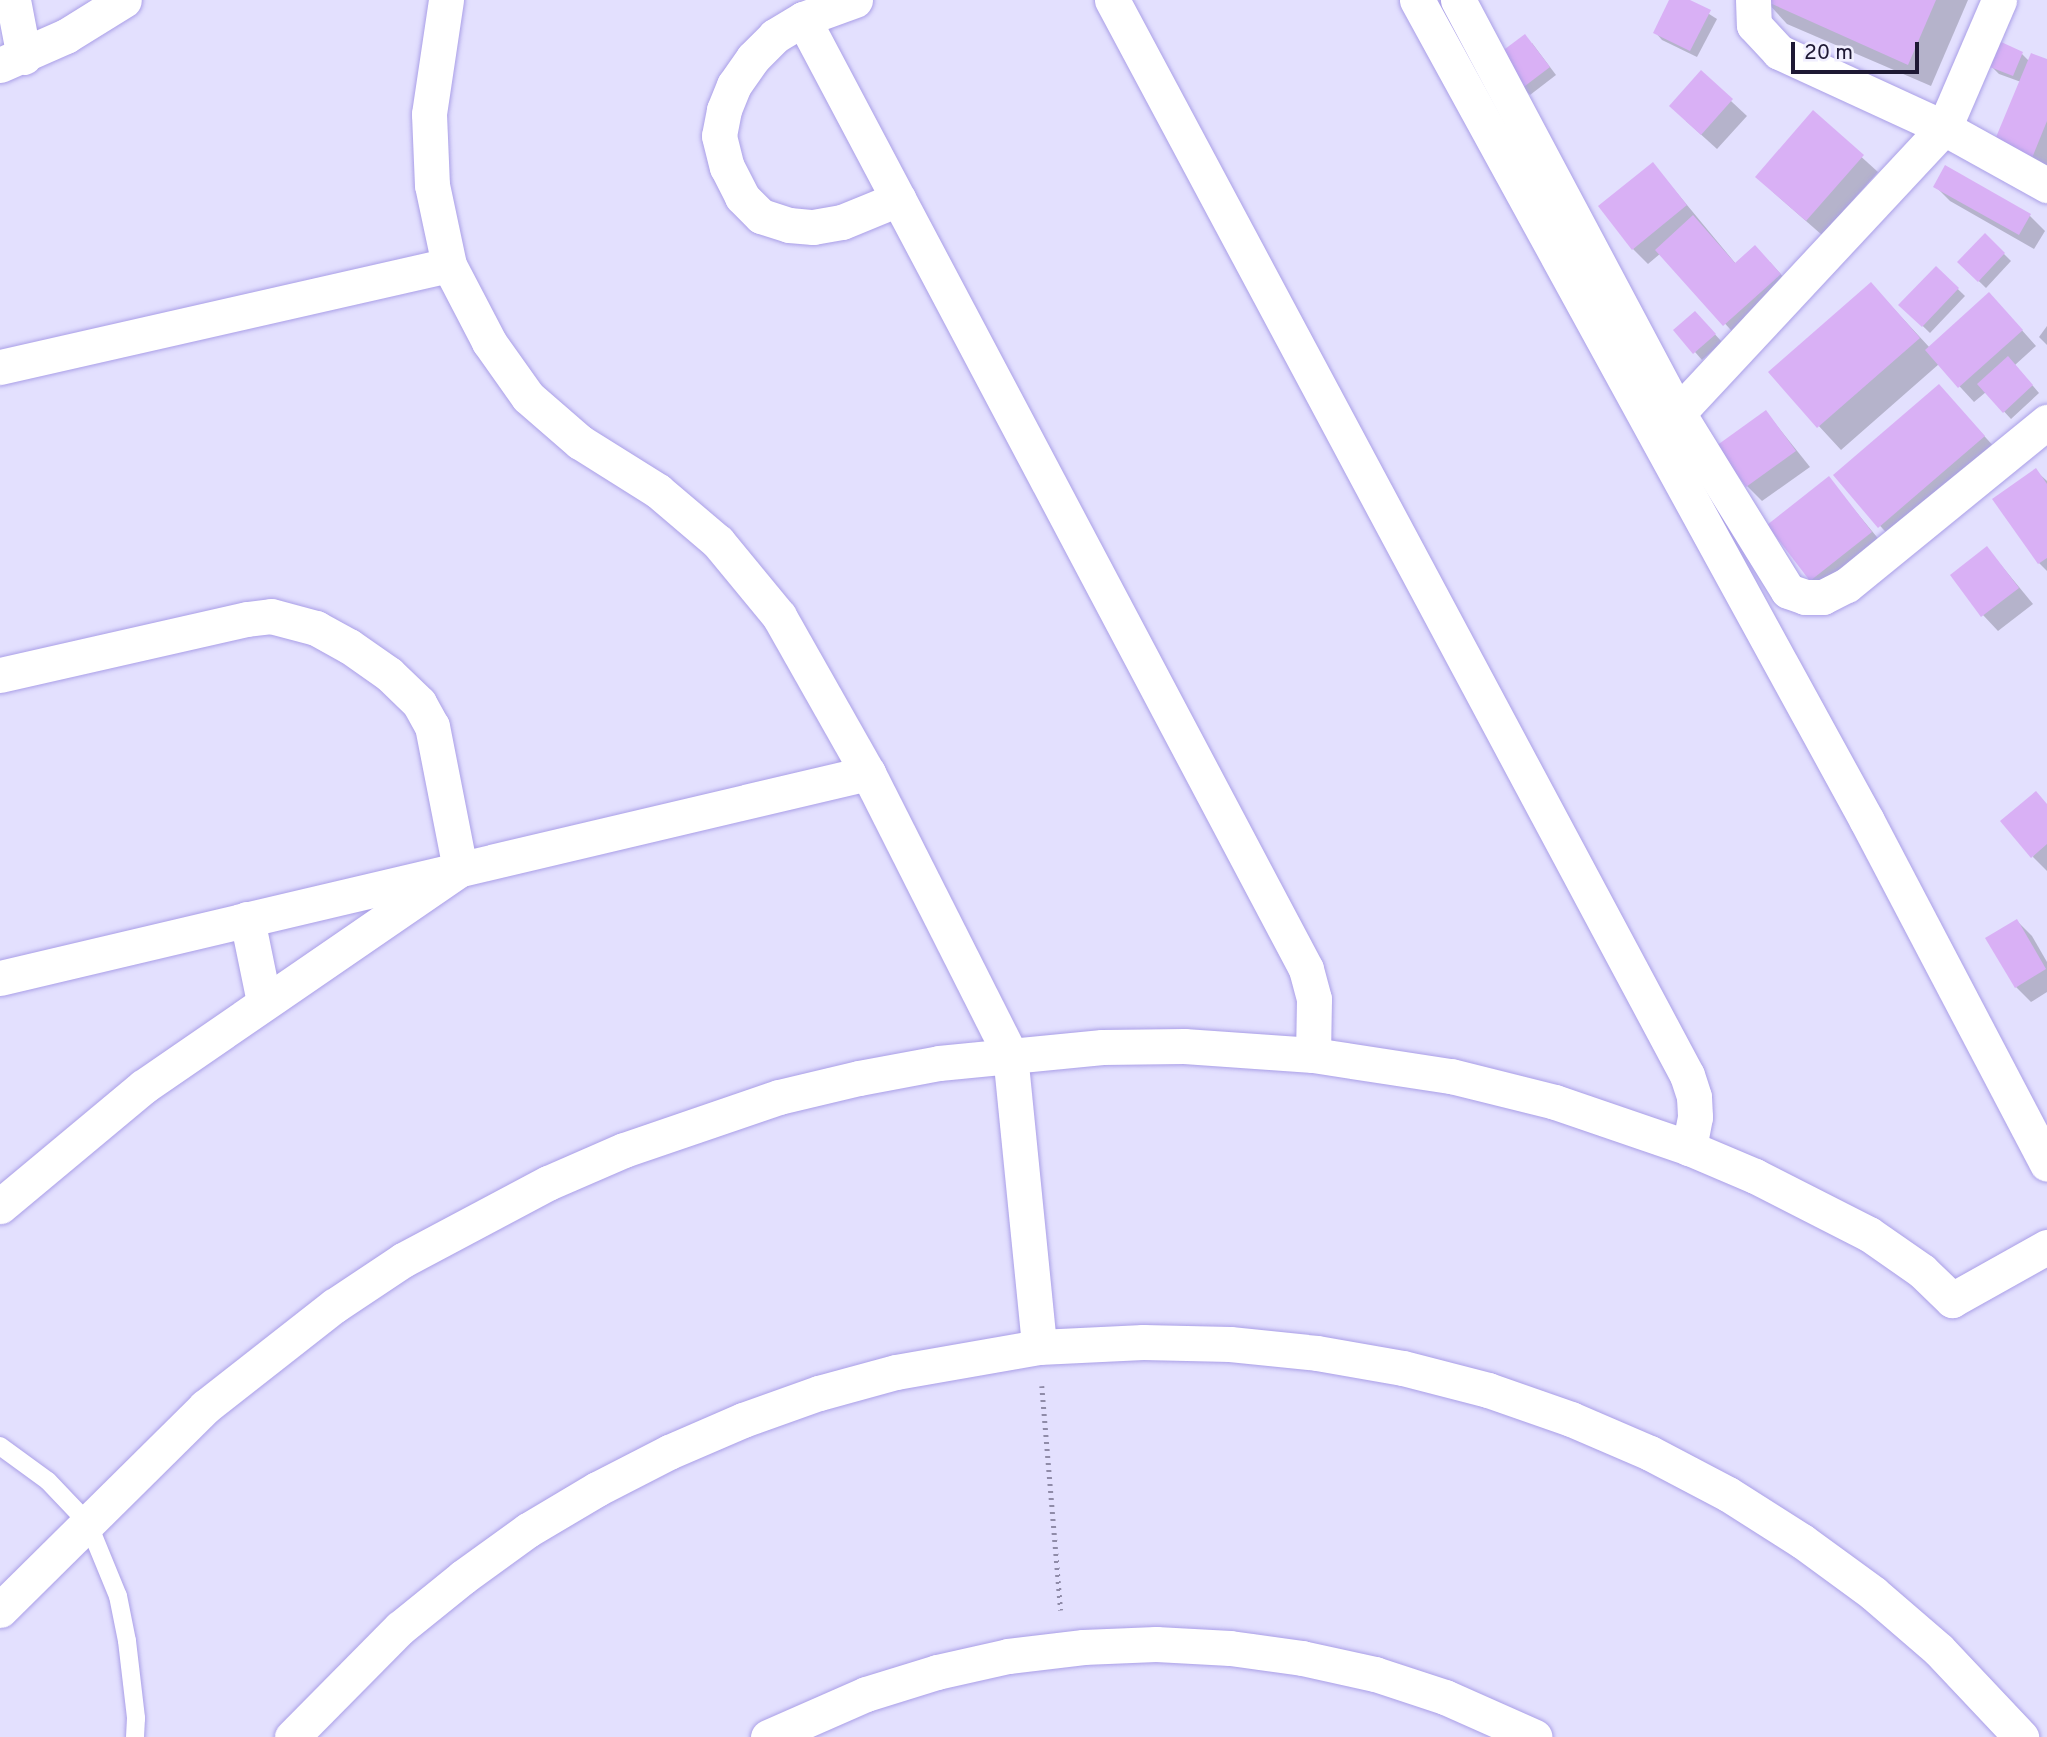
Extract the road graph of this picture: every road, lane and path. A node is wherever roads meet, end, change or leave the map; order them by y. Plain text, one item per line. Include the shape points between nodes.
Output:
1 (13, 0) edge
2 (124, 0) edge
3 (446, 0) edge
4 (855, 0) edge
5 (1112, 0) edge
6 (1418, 0) edge
7 (1458, 0) edge
8 (1753, 0) edge
9 (1999, 0) edge
10 (803, 19) junction
11 (12, 61) edge
12 (1944, 128) junction
13 (2047, 185) edge
14 (898, 199) junction
15 (449, 265) junction
16 (0, 367) edge
17 (1678, 413) junction
18 (2047, 422) edge
19 (0, 676) edge
20 (868, 773) junction
21 (460, 869) junction
22 (247, 919) junction
23 (0, 978) edge
24 (264, 1002) junction
25 (1010, 1054) junction
26 (1314, 1055) junction
27 (1689, 1148) junction
28 (2047, 1164) edge
29 (0, 1206) edge
30 (2047, 1247) edge
31 (1038, 1347) junction
32 (0, 1446) edge
33 (88, 1523) junction
34 (0, 1609) edge
35 (1064, 1650) junction
36 (135, 1737) edge
37 (292, 1737) edge
38 (768, 1737) edge
39 (1535, 1737) edge
40 (2021, 1737) edge

1 - 11 street
2 - 11 street via 96,20
3 - 15 street via 429,114 432,185
4 - 10 street
5 - 27 street via 1687,1075 1695,1107
6 - 28 street via 1867,821
7 - 17 street
8 - 12 street via 1754,25 1779,52
9 - 12 street
10 - 14 street
10 - 14 street via 775,36 753,58 724,110 719,136 742,197 761,216 813,227 842,222
12 - 13 street
12 - 17 street
14 - 26 street via 1306,969 1314,999
15 - 16 street
15 - 20 street via 489,342 528,397 580,442 658,491 718,542 744,573 779,616
17 - 18 street via 1778,578 1788,591 1805,597 1823,597 1847,585
19 - 21 street via 247,619 271,616 316,628 389,674 419,703 432,726
20 - 21 street
20 - 25 street
21 - 22 street
21 - 24 street
22 - 23 street
22 - 24 street
24 - 29 street via 143,1087
25 - 26 street via 1184,1046
25 - 31 street
25 - 33 street via 859,1078 701,1121 624,1150 475,1220 392,1268 269,1355 195,1417
26 - 27 street via 1451,1076 1555,1102
27 - 30 street via 1869,1234 1922,1271 1952,1300
31 - 35 path
31 - 37 street via 896,1372 819,1393 743,1420 597,1489 528,1531 400,1628
31 - 40 street via 1143,1342 1317,1353 1403,1368 1488,1390 1570,1419 1650,1453 1728,1494 1802,1541 1873,1592 1938,1650
32 - 33 lane via 48,1481
33 - 34 street
33 - 36 lane via 120,1608
35 - 38 street via 937,1672 866,1694
35 - 39 street via 1156,1644 1302,1658 1375,1674 1445,1697

